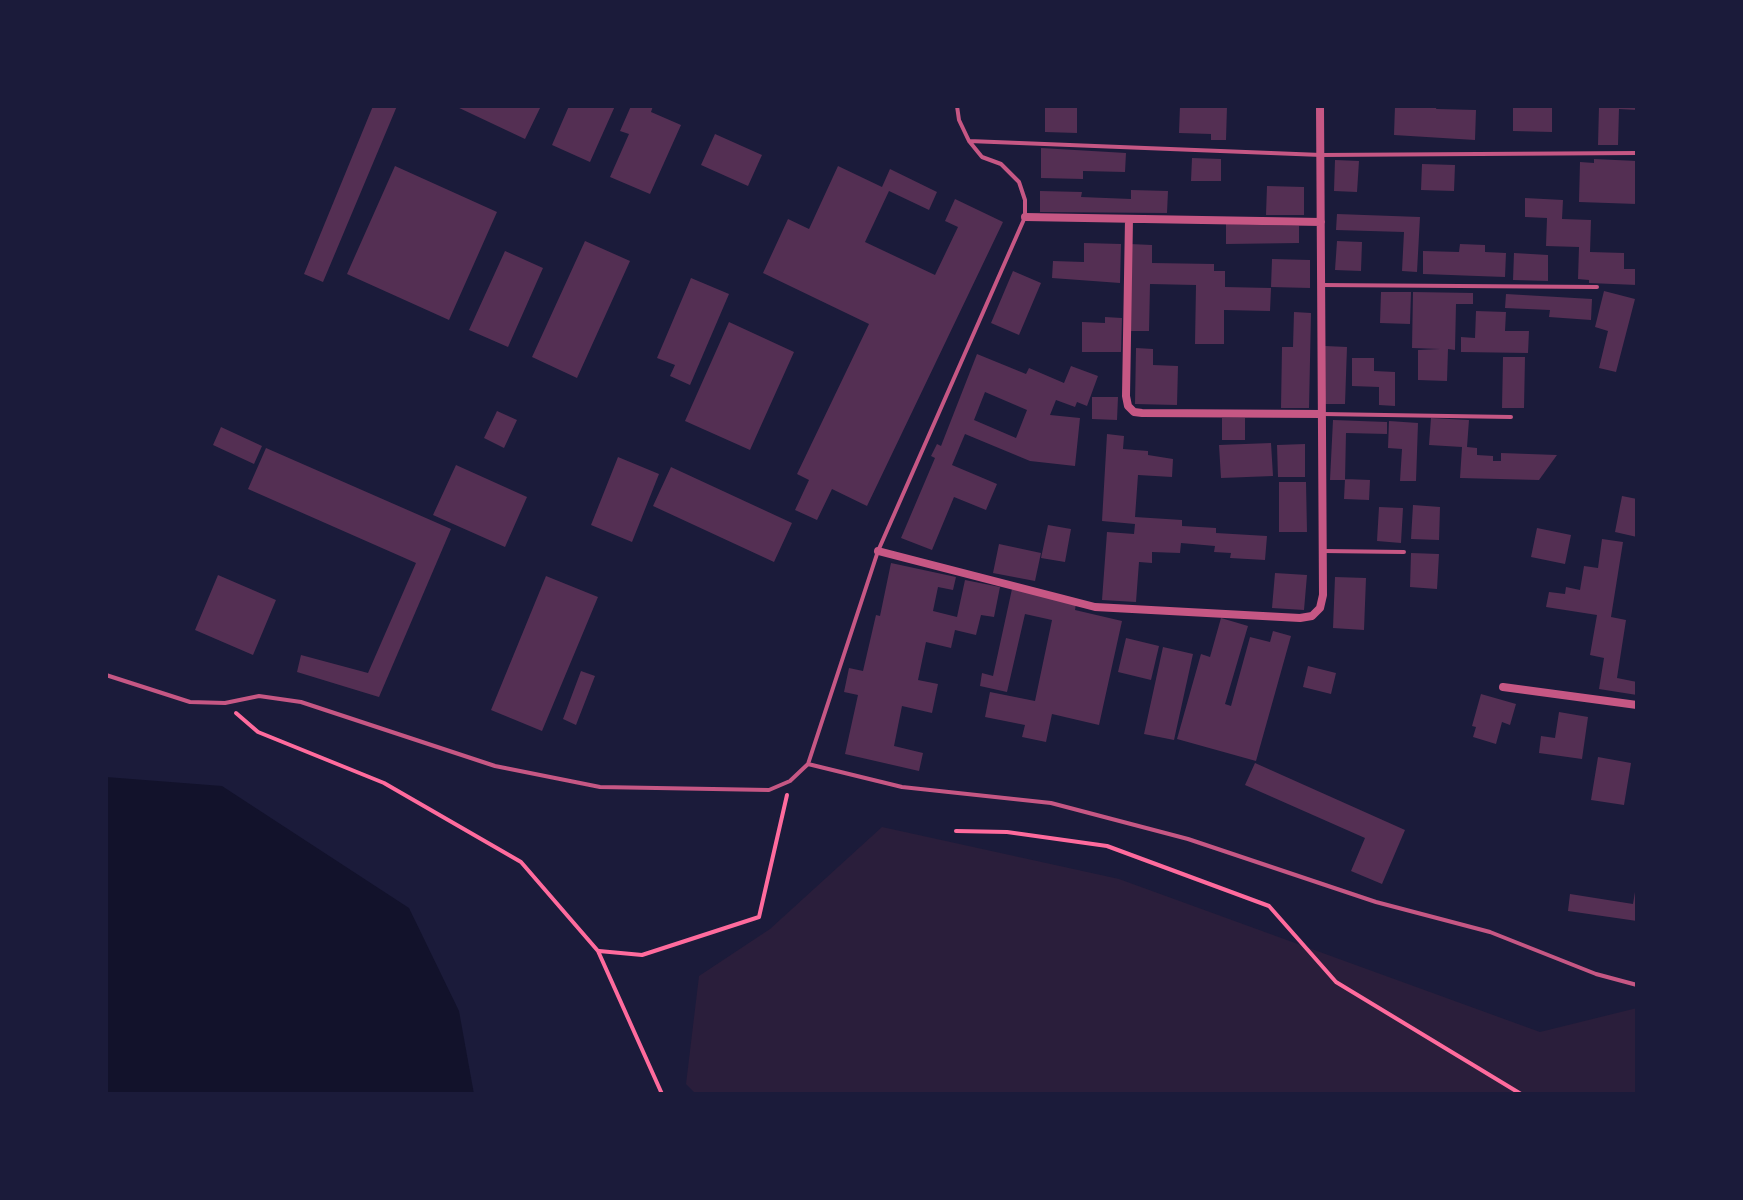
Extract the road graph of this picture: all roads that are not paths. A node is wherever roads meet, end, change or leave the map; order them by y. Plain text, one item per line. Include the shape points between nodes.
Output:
1 (957, 106) edge
2 (1320, 106) edge
3 (969, 141) junction
4 (1637, 153) edge
5 (1321, 155) junction
6 (1025, 217) junction
7 (1129, 219) junction
8 (1321, 222) junction
9 (1321, 285) junction
10 (1597, 287) dead end
11 (1322, 414) junction
12 (1511, 417) dead end
13 (878, 551) junction
14 (1323, 551) junction
15 (1404, 552) dead end
16 (106, 675) edge
17 (1503, 687) dead end
18 (1637, 705) edge
19 (808, 764) junction
20 (1637, 985) edge

1 - 3 lane
2 - 5 street
3 - 5 lane
3 - 6 lane via 982,157 1001,164 1019,182
4 - 5 lane
5 - 8 street
6 - 7 street
6 - 13 lane
7 - 8 street
7 - 11 street via 1128,406 1142,413
8 - 9 street
9 - 10 lane
9 - 11 street
11 - 12 lane
11 - 14 street
13 - 14 street via 1095,607 1300,618 1320,608
13 - 19 lane
14 - 15 lane
16 - 19 lane via 190,702 225,703 259,696 301,702 495,766 600,787 769,790 790,781
17 - 18 street
19 - 20 lane via 902,787 1051,803 1188,839 1376,902 1490,932

